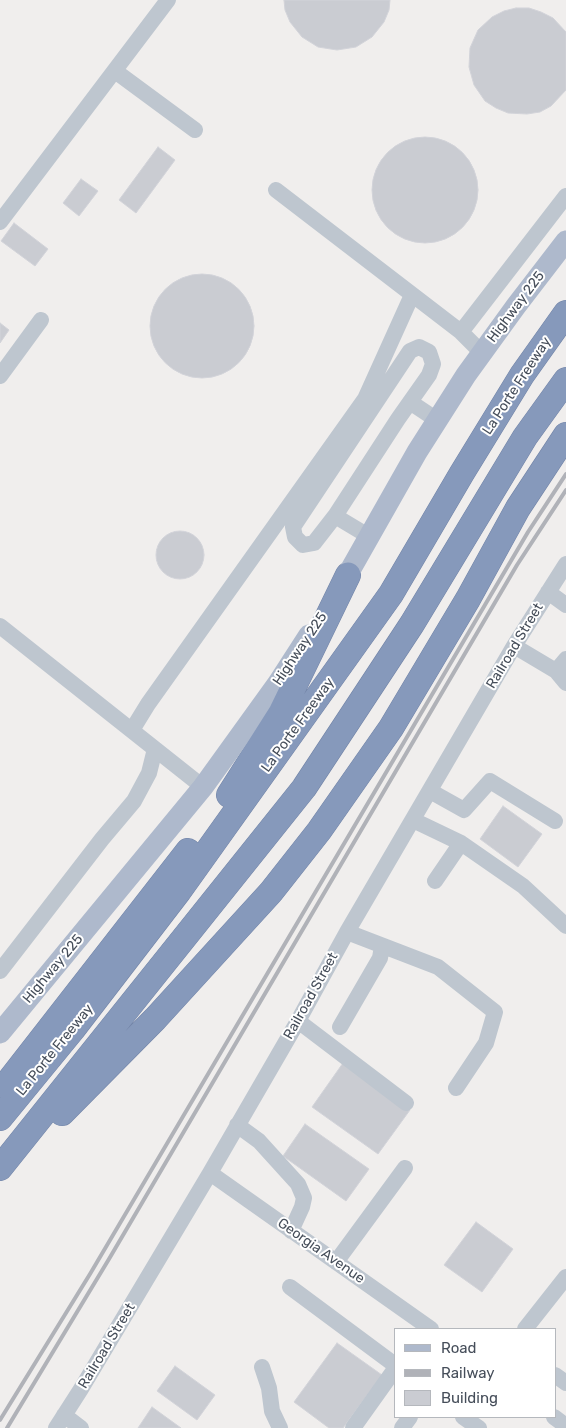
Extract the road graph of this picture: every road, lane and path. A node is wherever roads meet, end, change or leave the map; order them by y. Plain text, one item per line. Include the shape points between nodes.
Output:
1 (168, 0) edge
2 (115, 70) junction
3 (195, 130) dead end
4 (276, 190) dead end
5 (566, 196) edge
6 (0, 222) edge
7 (566, 241) edge
8 (412, 295) junction
9 (566, 313) edge
10 (41, 320) dead end
11 (461, 332) junction
12 (482, 353) junction
13 (0, 376) edge
14 (566, 380) edge
15 (410, 402) junction
16 (438, 420) junction
17 (566, 435) edge
18 (335, 516) junction
19 (370, 537) junction
20 (566, 564) edge
21 (348, 575) junction
22 (548, 592) junction
23 (566, 605) edge
24 (0, 626) edge
25 (514, 646) junction
26 (563, 671) edge
27 (132, 730) junction
28 (155, 749) junction
29 (203, 787) junction
30 (430, 791) junction
31 (413, 820) junction
32 (555, 821) dead end
33 (461, 844) junction
34 (435, 881) dead end
35 (566, 926) edge
36 (347, 932) junction
37 (382, 946) junction
38 (0, 971) edge
39 (298, 1021) junction
40 (340, 1027) dead end
41 (0, 1033) edge
42 (456, 1088) dead end
43 (0, 1093) edge
44 (406, 1103) dead end
45 (0, 1118) edge
46 (237, 1124) junction
47 (0, 1168) edge
48 (405, 1168) dead end
49 (210, 1173) junction
50 (0, 1176) edge
51 (291, 1230) junction
52 (336, 1262) junction
53 (566, 1277) edge
54 (290, 1287) dead end
55 (426, 1328) edge
56 (526, 1328) edge
57 (394, 1364) edge
58 (262, 1367) dead end
59 (394, 1370) edge
60 (464, 1418) edge
61 (555, 1418) edge
62 (60, 1422) edge
63 (566, 1426) edge
64 (81, 1428) edge
65 (280, 1428) edge
66 (353, 1428) edge
67 (479, 1428) edge

1 - 2 street
2 - 3 street
2 - 6 street
4 - 8 street
5 - 11 street
7 - 12 main road, Highway 225
8 - 11 street
8 - 27 street via 365,399
9 - 45 highway, La Porte Freeway via 522,375 392,594 179,891
10 - 13 street
11 - 12 street
12 - 16 main road, Highway 225
14 - 47 highway via 525,437 412,624 304,788
15 - 16 street
15 - 18 street
15 - 18 street via 433,364 429,352 419,347 410,351 298,519 293,527 294,537 303,545 314,543
16 - 19 main road, Highway 225
17 - 50 highway via 518,508 391,728 320,832 271,892 155,1019
18 - 19 street
19 - 21 main road, Highway 225
20 - 22 street, Railroad Street
21 - 29 main road, Highway 225 via 278,682
21 - 43 highway via 281,713 214,818
22 - 23 street
22 - 25 street, Railroad Street
24 - 27 street
25 - 26 street
25 - 30 street, Railroad Street
27 - 28 street
28 - 29 street
28 - 38 street via 149,773 134,801
29 - 41 main road, Highway 225
30 - 31 street, Railroad Street
30 - 32 street via 464,810 490,781
31 - 33 street
31 - 36 street, Railroad Street
33 - 34 street
33 - 35 street via 523,886
36 - 37 street
36 - 39 street, Railroad Street
37 - 40 street via 380,958
37 - 42 street via 438,967 495,1012 486,1043
39 - 44 street
39 - 46 street, Railroad Street
46 - 49 street, Railroad Street
46 - 51 street via 259,1141 298,1184 304,1198
48 - 52 street
49 - 51 street, Georgia Avenue
49 - 62 street, Railroad Street
51 - 52 street, Georgia Avenue
52 - 55 street, Georgia Avenue
53 - 56 street
54 - 57 street
58 - 65 street via 272,1411
59 - 66 street
60 - 67 street
61 - 63 street
62 - 64 street

